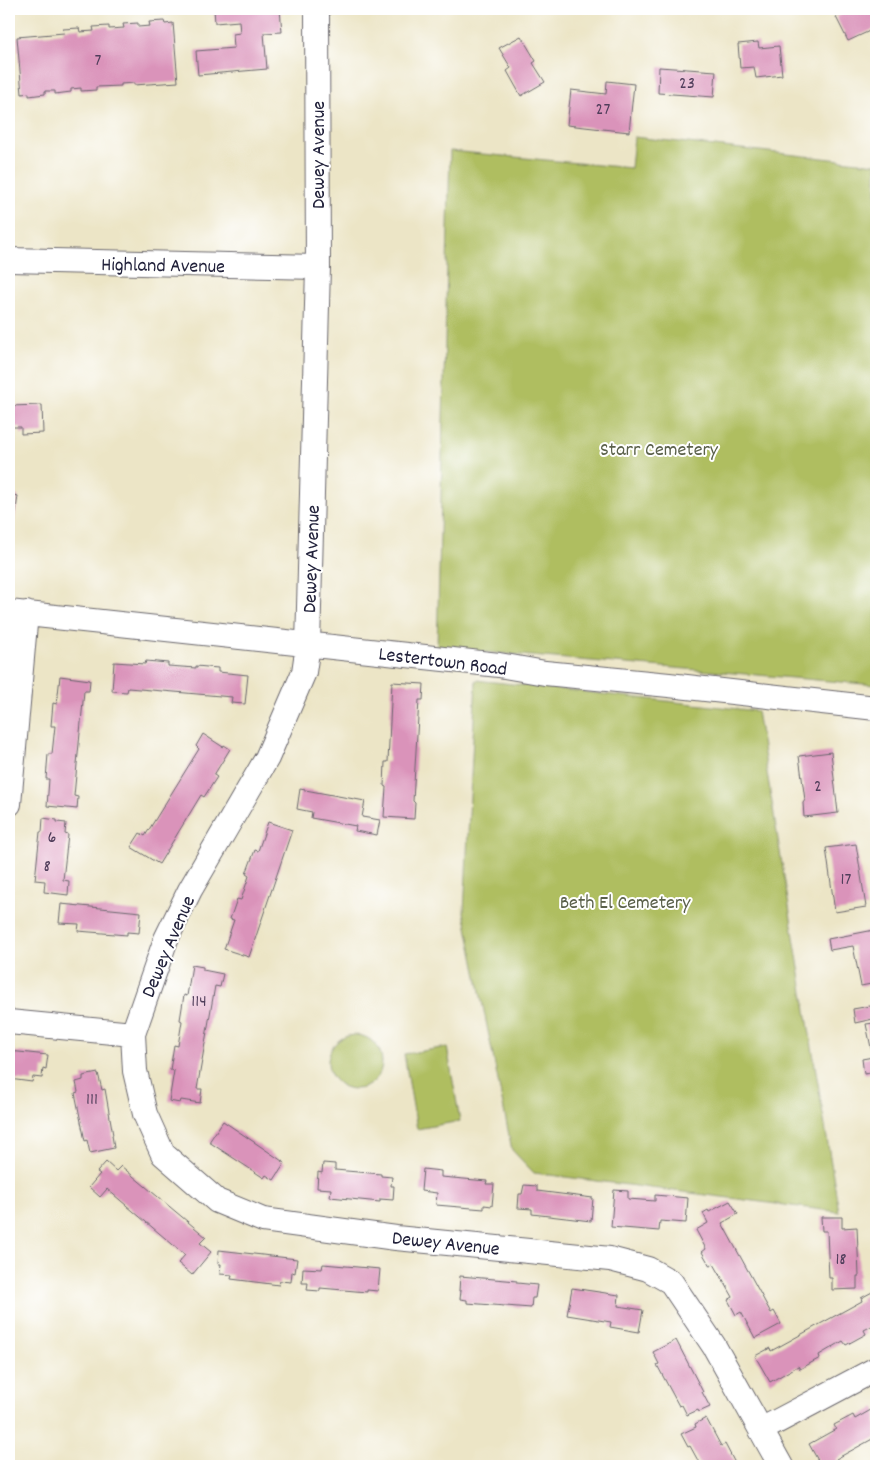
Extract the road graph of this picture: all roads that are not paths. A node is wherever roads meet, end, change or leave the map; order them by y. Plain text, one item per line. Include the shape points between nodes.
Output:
1 (317, 9) edge
2 (9, 260) edge
3 (318, 267) junction
4 (17, 613) edge
5 (308, 645) junction
6 (876, 708) edge
7 (9, 804) edge
8 (9, 1022) edge
9 (132, 1034) junction
10 (876, 1369) edge
11 (761, 1430) junction
12 (781, 1466) edge

1 - 3 street, Dewey Avenue
2 - 3 street, Highland Avenue
3 - 5 street, Dewey Avenue
4 - 5 street, Lestertown Road
4 - 7 street
5 - 6 street, Lestertown Road
5 - 9 street, Dewey Avenue via 304,672 267,758 190,890 166,940
8 - 9 street
9 - 11 street, Dewey Avenue via 135,1071 145,1114 163,1154 217,1202 263,1220 396,1238 610,1259 648,1269 671,1282 714,1346
10 - 11 street
11 - 12 street, Dewey Avenue

